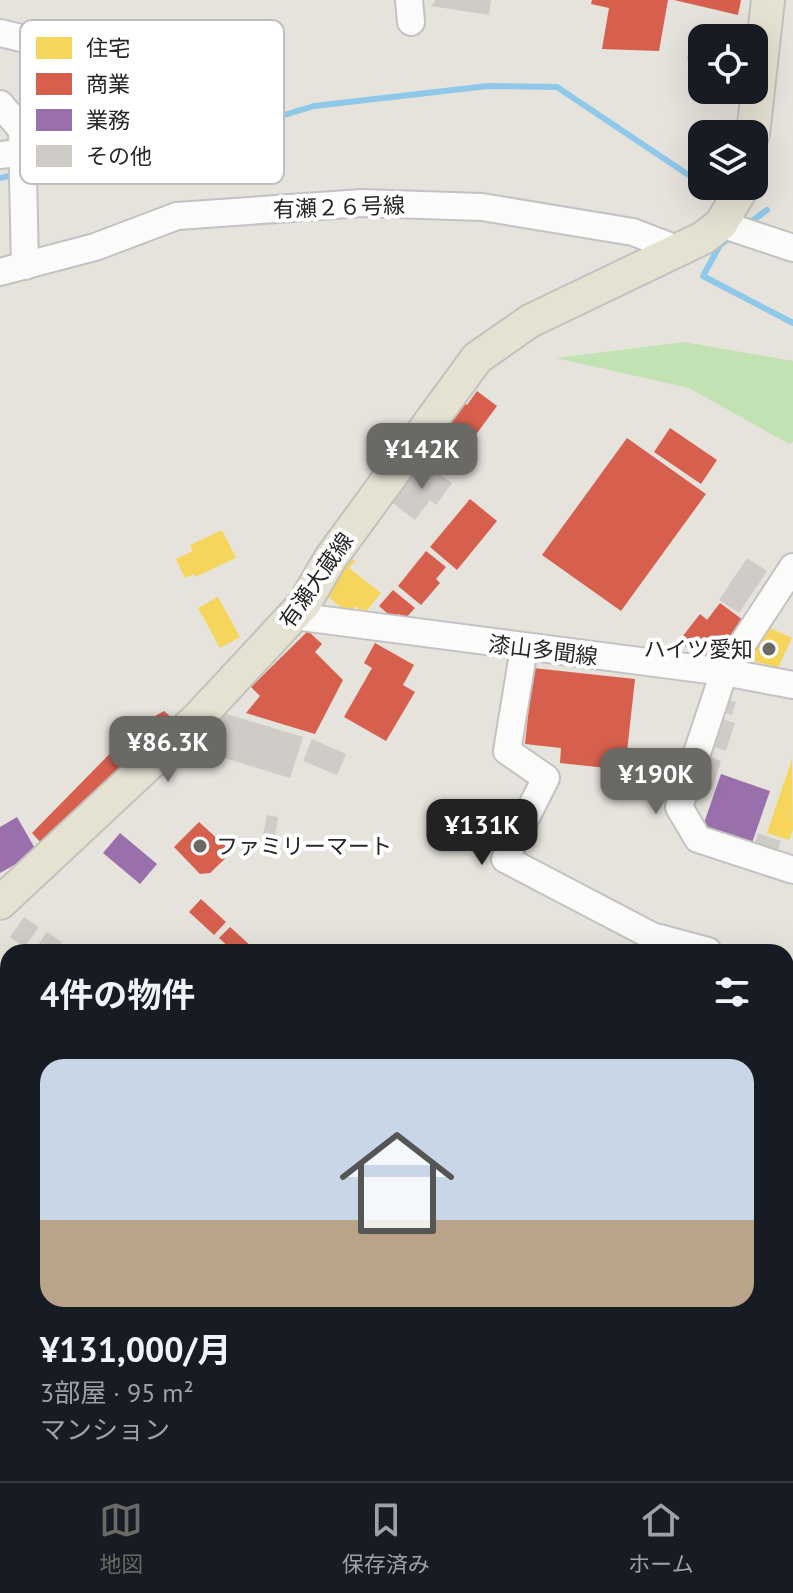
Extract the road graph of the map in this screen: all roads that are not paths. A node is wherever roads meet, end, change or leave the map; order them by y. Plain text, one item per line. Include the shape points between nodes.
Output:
1 (768, 0) edge
2 (0, 33) edge
3 (20, 38) edge
4 (0, 104) edge
5 (755, 120) edge
6 (20, 128) edge
7 (20, 144) edge
8 (17, 164) edge
9 (735, 200) edge
10 (721, 224) junction
11 (793, 248) edge
12 (682, 251) junction
13 (12, 269) edge
14 (793, 567) edge
15 (294, 616) junction
16 (524, 648) junction
17 (724, 672) junction
18 (790, 678) edge
19 (793, 870) edge
20 (0, 903) edge
21 (682, 944) edge

1 - 5 main road
2 - 3 street
4 - 6 street
7 - 8 street
8 - 13 street
9 - 10 main road, 有瀬大蔵線
10 - 11 street
10 - 12 main road, 有瀬大蔵線
12 - 13 street, 有瀬２６号線 via 633,232 482,207 362,203 177,216 95,247
12 - 15 main road, 有瀬大蔵線 via 530,321 477,358
14 - 17 street
15 - 16 street, 漆山多聞線
15 - 20 main road, 有瀬大蔵線 via 198,718
16 - 17 street, 漆山多聞線
16 - 21 street via 507,751 546,778 505,859 652,936
17 - 18 street, 漆山多聞線
17 - 19 street via 679,807 698,839

